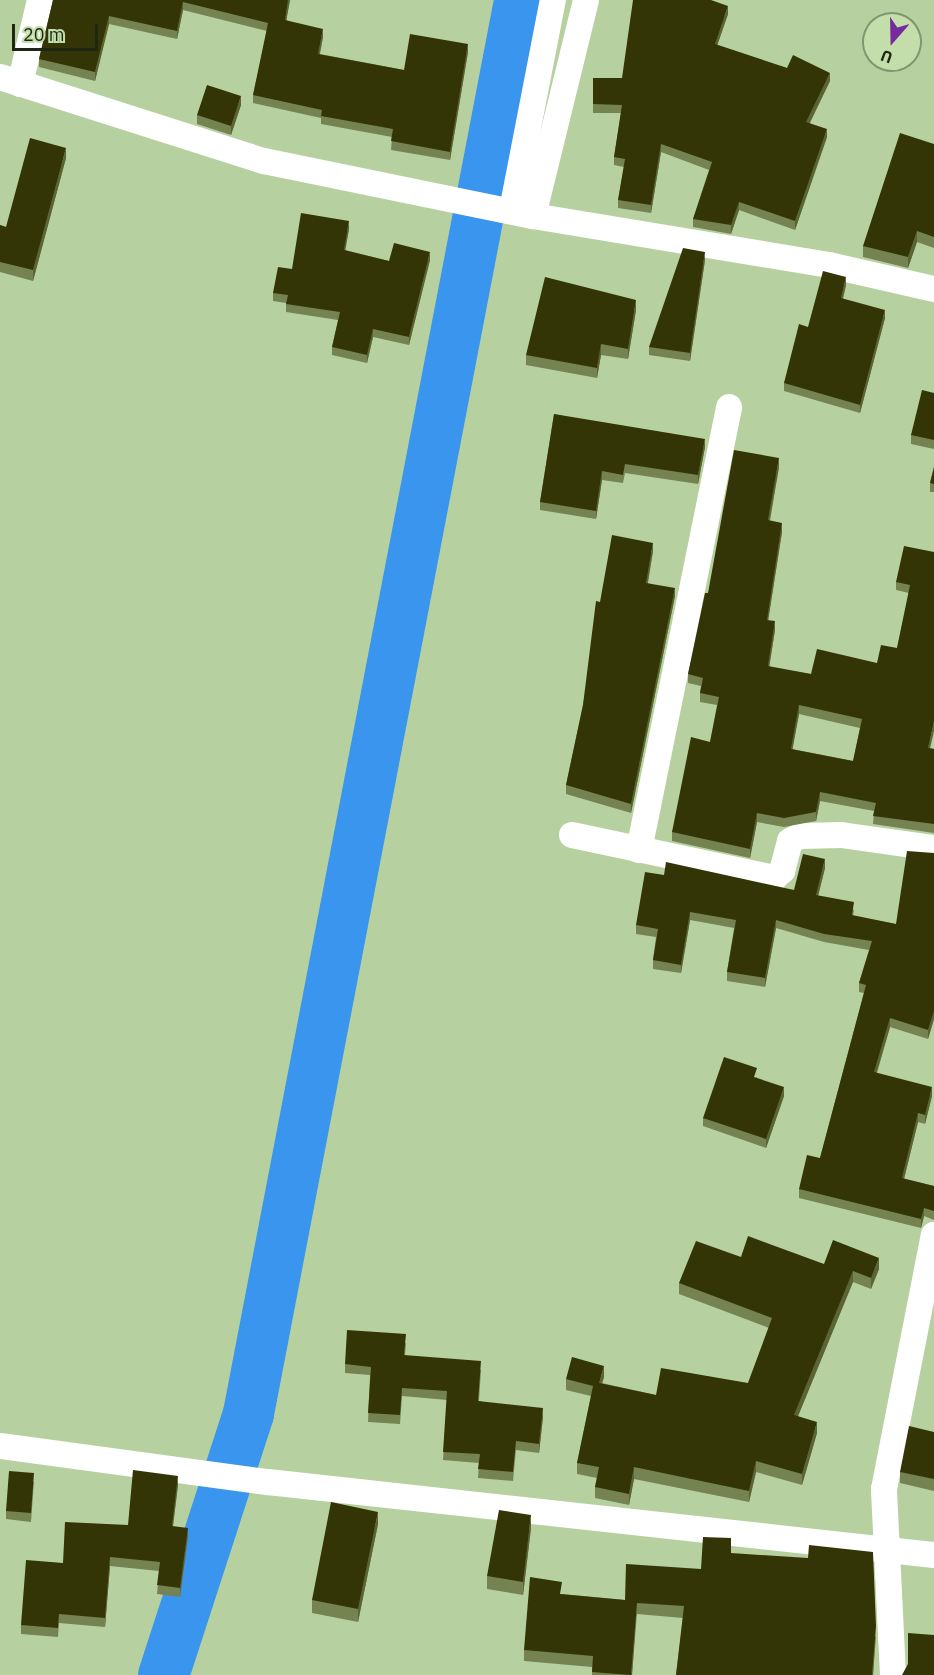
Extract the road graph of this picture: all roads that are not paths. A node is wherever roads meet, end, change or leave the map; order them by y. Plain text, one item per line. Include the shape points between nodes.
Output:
1 (40, 0) edge
2 (553, 0) edge
3 (586, 0) edge
4 (10, 81) edge
5 (512, 211) junction
6 (934, 289) edge
7 (729, 407) dead end
8 (572, 834) dead end
9 (934, 848) edge
10 (639, 850) junction
11 (934, 1235) edge
12 (0, 1446) edge
13 (888, 1550) junction
14 (934, 1555) edge
15 (893, 1675) edge

1 - 4 street
2 - 5 street
3 - 5 street
4 - 5 street via 264,161
5 - 6 street via 829,264
7 - 10 street
8 - 10 street
9 - 10 street via 841,835 800,836 790,841 782,871 774,878
11 - 13 street via 884,1489
12 - 13 street via 188,1473
13 - 14 street
13 - 15 street

